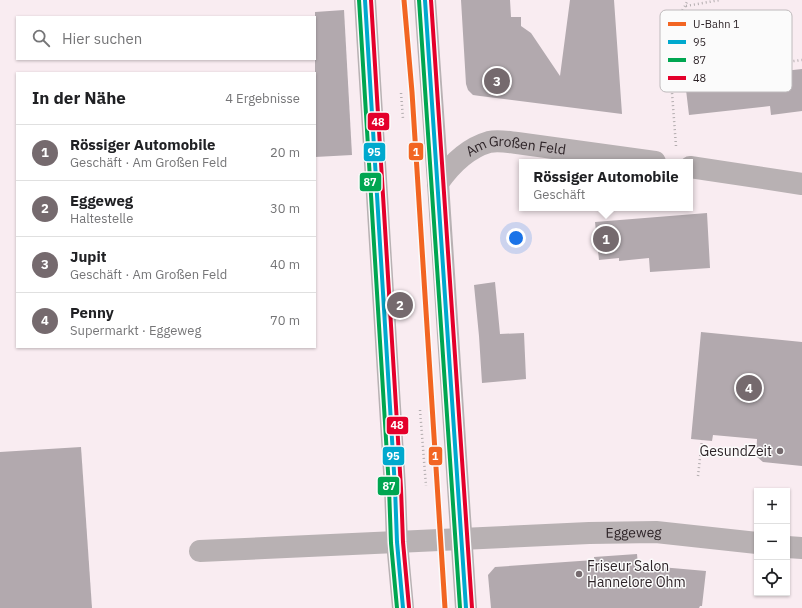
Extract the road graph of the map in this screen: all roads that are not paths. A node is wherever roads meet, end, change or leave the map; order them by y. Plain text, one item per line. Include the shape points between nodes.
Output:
1 (365, 0) edge
2 (425, 0) edge
3 (633, 159) edge
4 (693, 167) edge
5 (438, 183) junction
6 (802, 184) edge
7 (461, 539) junction
8 (397, 542) junction
9 (754, 543) edge
10 (790, 547) edge
11 (802, 548) edge
12 (200, 551) dead end
13 (403, 608) edge
14 (466, 608) edge

1 - 8 street
2 - 5 street
3 - 5 street, Am Großen Feld via 504,141 490,142 454,162
4 - 6 street
5 - 7 street
7 - 8 street, Eggeweg
7 - 9 street, Eggeweg via 656,532
7 - 14 street
8 - 12 street, Eggeweg
8 - 13 street
10 - 11 street

